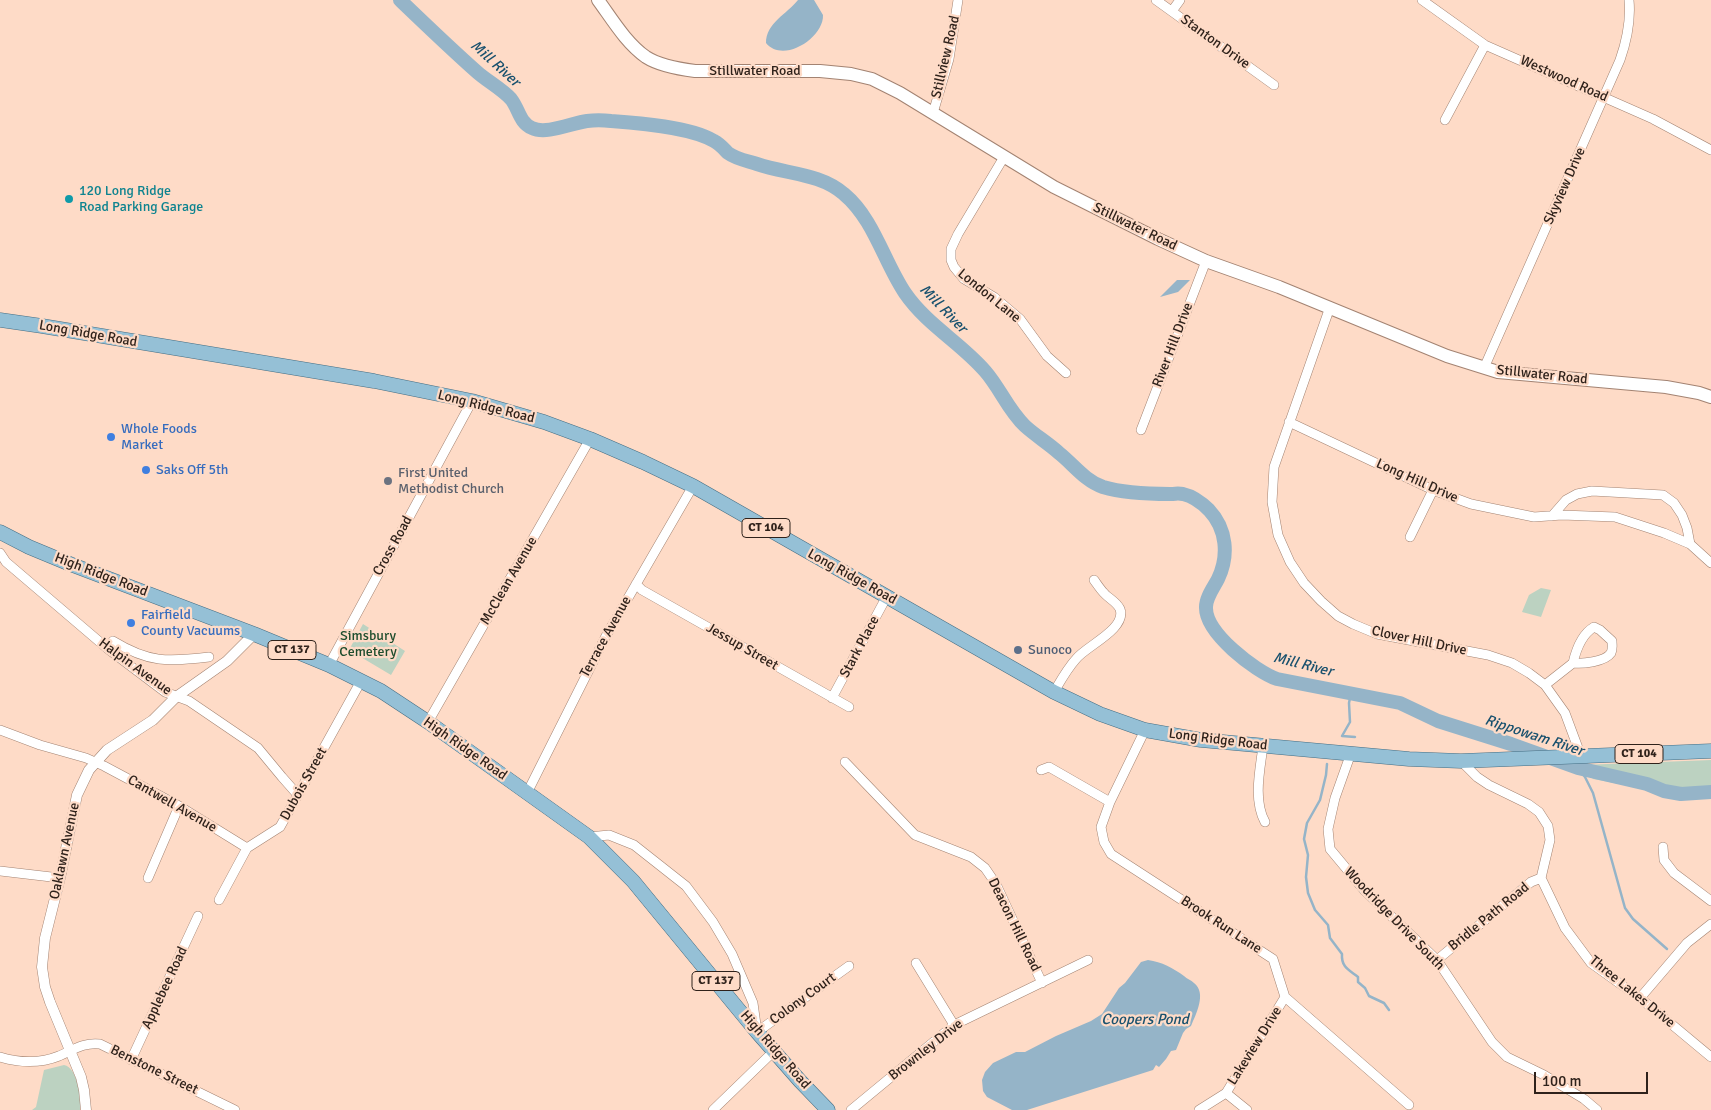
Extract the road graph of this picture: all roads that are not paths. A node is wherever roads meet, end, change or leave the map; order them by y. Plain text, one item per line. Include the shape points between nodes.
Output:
1 (598, 0) edge
2 (958, 0) edge
3 (1156, 0) edge
4 (1180, 0) edge
5 (1422, 0) edge
6 (1628, 0) edge
7 (1172, 11) junction
8 (1485, 45) junction
9 (1274, 85) dead end
10 (1605, 97) junction
11 (933, 113) junction
12 (1445, 120) dead end
13 (1711, 150) edge
14 (1004, 157) junction
15 (1206, 261) junction
16 (1330, 307) junction
17 (0, 320) edge
18 (1484, 368) junction
19 (1066, 374) dead end
20 (1711, 397) edge
21 (472, 402) junction
22 (1290, 422) junction
23 (1141, 430) dead end
24 (590, 439) junction
25 (693, 486) junction
26 (1433, 490) junction
27 (1552, 516) junction
28 (0, 532) edge
29 (1410, 536) dead end
30 (1690, 544) junction
31 (0, 553) edge
32 (1711, 563) edge
33 (1094, 580) dead end
34 (636, 584) junction
35 (887, 596) junction
36 (254, 634) junction
37 (108, 649) junction
38 (209, 656) dead end
39 (1573, 663) junction
40 (329, 665) junction
41 (361, 681) junction
42 (1544, 685) junction
43 (1054, 692) junction
44 (176, 697) junction
45 (832, 698) junction
46 (849, 707) dead end
47 (428, 722) junction
48 (0, 730) edge
49 (1145, 730) junction
50 (1263, 746) junction
51 (1711, 751) edge
52 (1351, 753) junction
53 (1581, 756) junction
54 (1461, 761) junction
55 (96, 762) junction
56 (845, 762) dead end
57 (1042, 770) dead end
58 (527, 793) junction
59 (298, 794) junction
60 (1110, 802) junction
61 (179, 806) junction
62 (1265, 822) dead end
63 (589, 837) junction
64 (1663, 847) dead end
65 (246, 848) junction
66 (0, 871) edge
67 (60, 878) junction
68 (148, 878) dead end
69 (1541, 878) junction
70 (219, 900) dead end
71 (1711, 901) edge
72 (198, 916) dead end
73 (1711, 924) edge
74 (1088, 960) dead end
75 (1437, 960) junction
76 (916, 962) dead end
77 (849, 966) dead end
78 (1042, 983) junction
79 (1285, 997) junction
80 (1640, 998) junction
81 (954, 1025) junction
82 (758, 1032) junction
83 (71, 1051) junction
84 (774, 1051) junction
85 (0, 1057) edge
86 (1711, 1057) edge
87 (131, 1060) junction
88 (1226, 1093) junction
89 (1409, 1105) dead end
90 (86, 1110) edge
91 (235, 1110) edge
92 (713, 1110) edge
93 (828, 1110) edge
94 (851, 1110) edge
95 (1199, 1110) edge
96 (1247, 1110) edge
97 (1597, 1110) edge

1 - 11 main road, Stillwater Road via 635,47 663,65 695,71 850,74 885,85
2 - 11 street, Stillview Road via 949,59
3 - 7 street, Stanton Drive
4 - 7 street
5 - 8 street, Westwood Road
6 - 10 street, Skyview Drive via 1625,46
7 - 9 street, Stanton Drive
8 - 10 street, Westwood Road
8 - 12 street
10 - 13 street, Westwood Road
10 - 18 street, Skyview Drive
11 - 14 main road, Stillwater Road
14 - 15 main road, Stillwater Road via 1054,187
14 - 19 street, London Lane via 958,234 951,250 951,260 964,279 994,297 1020,319 1047,356
15 - 16 main road, Stillwater Road
15 - 23 street, River Hill Drive
16 - 18 main road, Stillwater Road via 1401,338
16 - 22 street, Clover Hill Drive
17 - 21 main road, Long Ridge Road / CT 104 via 374,381
18 - 20 main road, Stillwater Road via 1522,375 1666,387
21 - 24 main road, Long Ridge Road / CT 104
21 - 40 street, Cross Road
22 - 26 street, Long Hill Drive
22 - 42 street, Clover Hill Drive via 1274,467 1272,502 1278,535 1290,562 1321,601 1338,616 1377,634 1488,655 1512,663
24 - 25 main road, Long Ridge Road / CT 104
24 - 47 street, McClean Avenue
25 - 34 street, Terrace Avenue
25 - 35 main road, Long Ridge Road / CT 104
26 - 27 street, Long Hill Drive via 1471,504 1534,516
26 - 29 street
27 - 30 street, Long Hill Drive via 1615,517
27 - 30 street via 1566,500 1592,491 1663,495 1682,515
28 - 36 main road, High Ridge Road / CT 137 via 70,564
30 - 32 street, Long Hill Drive
31 - 37 street, Halpin Avenue via 6,562
33 - 43 street via 1119,607 1121,616 1110,632 1077,657
34 - 45 street, Jessup Street
34 - 58 street, Terrace Avenue
35 - 43 main road, Long Ridge Road / CT 104
35 - 45 street, Stark Place
36 - 40 main road, High Ridge Road / CT 137
36 - 44 street, Oaklawn Avenue via 227,660
37 - 38 street via 112,641 146,658 171,661
37 - 44 street, Halpin Avenue via 164,692
39 - 39 street via 1606,658 1613,648 1612,641 1594,627 1588,631
39 - 42 street
40 - 41 main road, High Ridge Road / CT 137
41 - 47 main road, High Ridge Road / CT 137
41 - 59 street, Dubois Street
42 - 53 street, Clover Hill Drive via 1565,713
43 - 49 main road, Long Ridge Road / CT 104 via 1100,714
44 - 55 street, Oaklawn Avenue via 153,720 116,743
44 - 59 street, Halpin Avenue via 189,701 258,748
45 - 46 street, Jessup Street
47 - 58 main road, High Ridge Road / CT 137
48 - 55 street, Cantwell Avenue
49 - 50 main road, Long Ridge Road / CT 104
49 - 60 street, Brook Run Lane
50 - 52 main road, Long Ridge Road / CT 104
50 - 62 street via 1259,777 1260,806
51 - 53 main road, Long Ridge Road / CT 104
52 - 54 main road, Long Ridge Road / CT 104
52 - 75 street, Woodridge Drive South via 1328,829 1330,849 1365,891
53 - 54 main road, Long Ridge Road / CT 104
54 - 69 street via 1489,786 1540,812 1548,826 1550,840
55 - 61 street, Cantwell Avenue
55 - 67 street, Oaklawn Avenue via 85,777 75,802
56 - 78 street, Deacon Hill Road via 915,835 971,857 985,868 996,884
57 - 60 street via 1049,767
58 - 63 main road, High Ridge Road / CT 137
59 - 65 street, Dubois Street via 280,827
60 - 79 street, Brook Run Lane via 1101,827 1111,854 1273,960
61 - 65 street, Cantwell Avenue
61 - 68 street
63 - 82 main road, High Ridge Road / CT 137 via 634,881
63 - 82 street via 609,835 634,845 686,886 732,954 753,1003
64 - 71 street via 1664,860 1674,873
65 - 70 street
66 - 67 street
67 - 83 street, Oaklawn Avenue via 45,938 42,967 50,1002
69 - 75 street, Bridle Path Road via 1531,882
69 - 80 street, Three Lakes Drive via 1565,928 1591,963
72 - 87 street, Applebee Road
73 - 80 street via 1687,943
74 - 78 street, Brownley Drive
75 - 97 street, Woodridge Drive South via 1492,1042 1507,1057 1584,1099
76 - 81 street
77 - 82 street, Colony Court
78 - 81 street, Brownley Drive
79 - 88 street, Lakeview Drive
79 - 89 street
80 - 86 street, Three Lakes Drive
81 - 94 street, Brownley Drive
82 - 84 main road, High Ridge Road / CT 137
83 - 85 street, Benstone Street via 43,1061
83 - 87 street, Benstone Street via 83,1044 100,1044
83 - 90 street, Oaklawn Avenue via 81,1077
84 - 92 street
84 - 93 main road, High Ridge Road / CT 137
87 - 91 street, Benstone Street
88 - 95 street, Lakeview Drive
88 - 96 street

